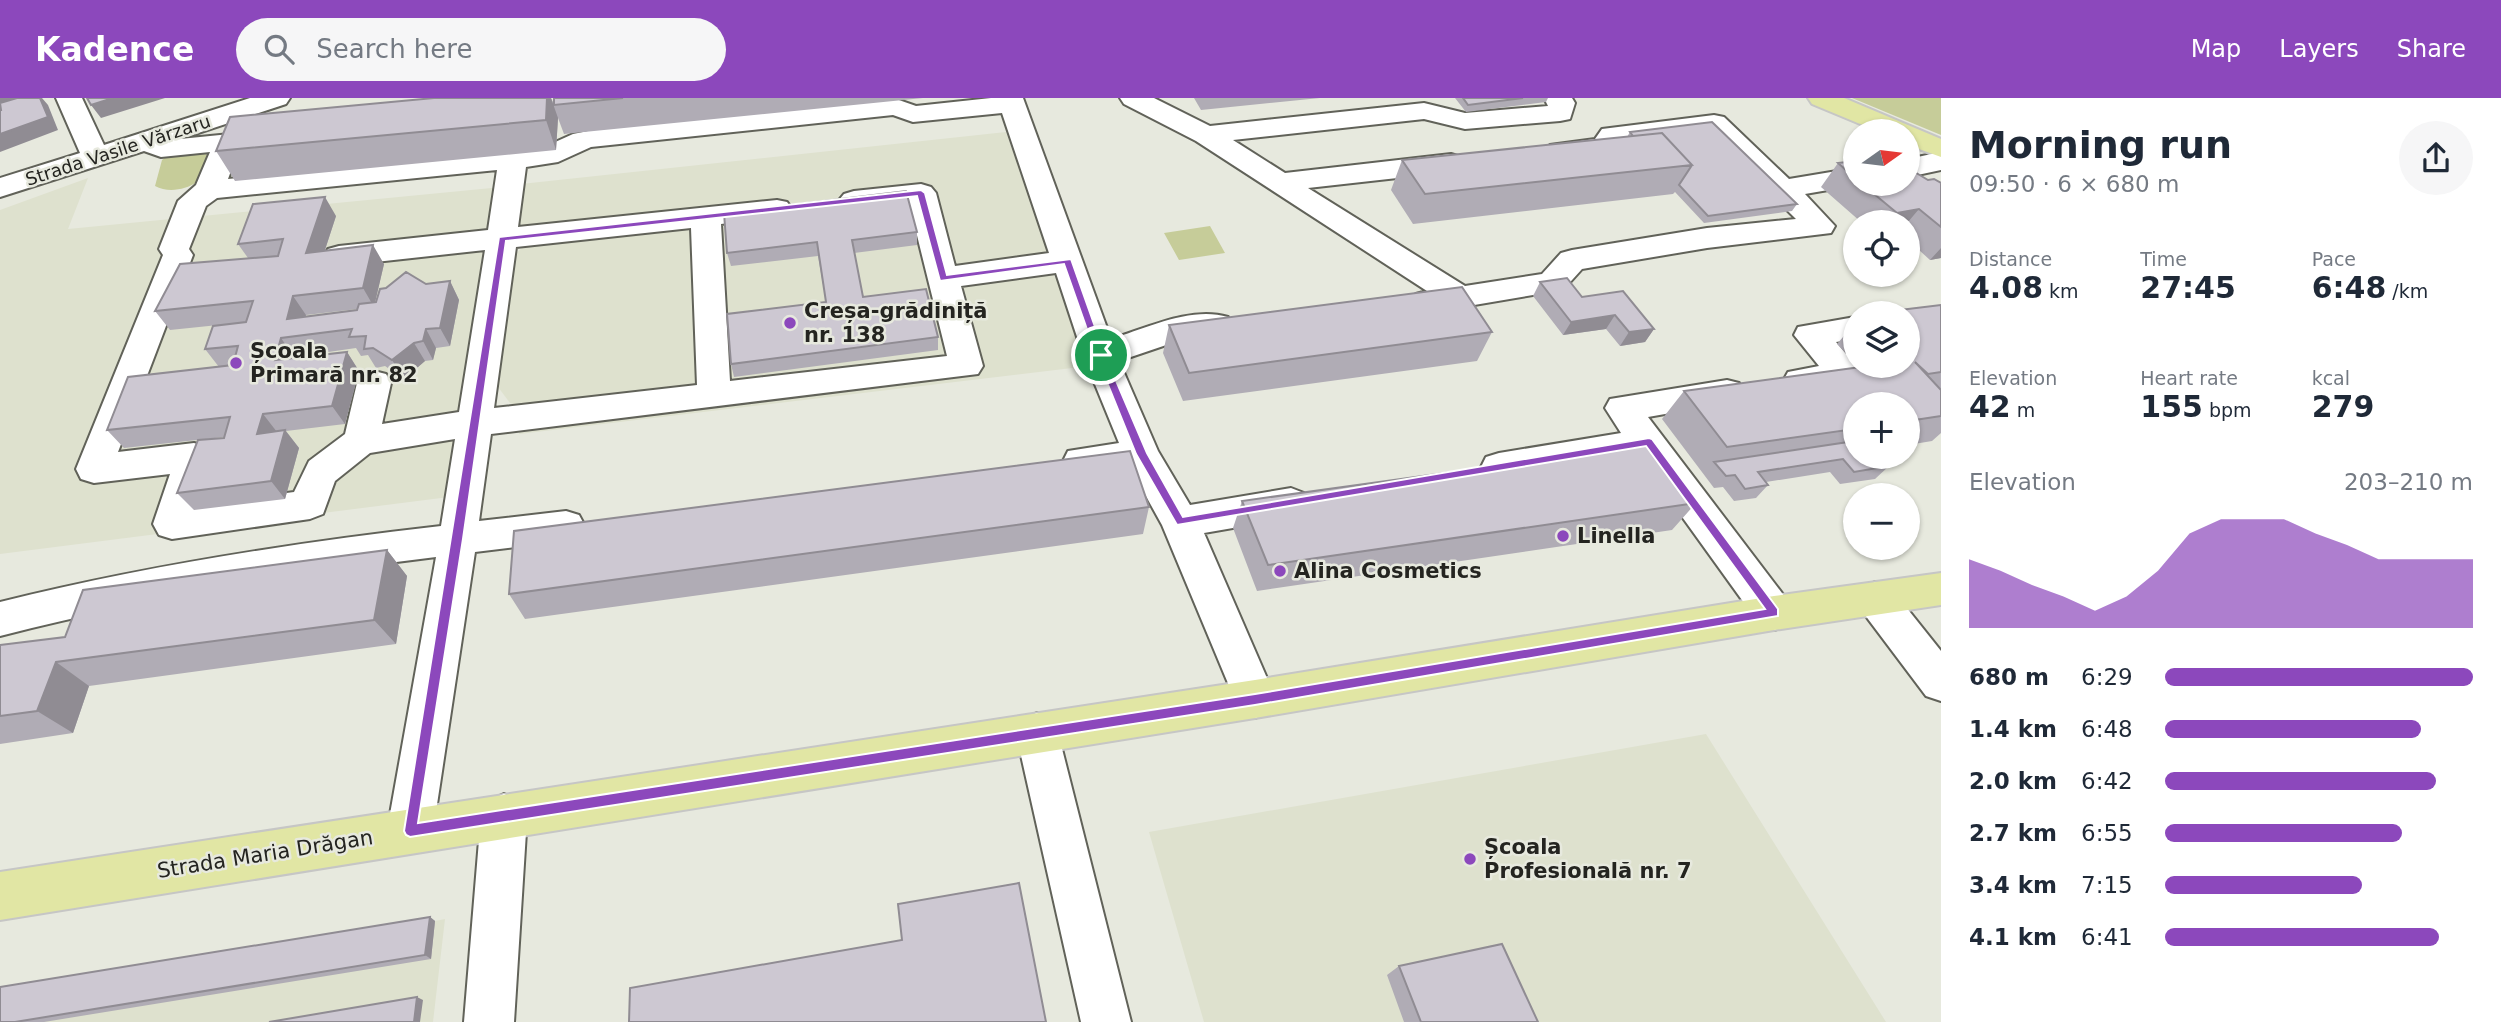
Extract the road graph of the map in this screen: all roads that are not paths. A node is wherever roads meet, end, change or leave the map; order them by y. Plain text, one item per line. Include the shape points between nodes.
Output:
1 (69, 98) edge
2 (276, 98) edge
3 (1133, 98) edge
4 (1592, 98) edge
5 (1821, 98) edge
6 (1012, 101) edge
7 (1560, 101) edge
8 (1871, 119) edge
9 (1206, 135) junction
10 (282, 137) edge
11 (1920, 140) edge
12 (147, 141) junction
13 (228, 142) junction
14 (1941, 149) edge
15 (1536, 154) edge
16 (96, 157) junction
17 (513, 160) junction
18 (1482, 160) edge
19 (1941, 161) edge
20 (1920, 165) edge
21 (1843, 179) edge
22 (1279, 182) junction
23 (0, 188) edge
24 (1783, 189) junction
25 (209, 190) junction
26 (706, 216) junction
27 (502, 239) junction
28 (340, 256) edge
29 (1068, 261) junction
30 (943, 278) junction
31 (1460, 299) junction
32 (1397, 305) edge
33 (1246, 322) edge
34 (1843, 330) edge
35 (1101, 355) junction
36 (1843, 371) edge
37 (1843, 374) edge
38 (374, 383) dead end
39 (713, 395) junction
40 (475, 423) junction
41 (361, 441) junction
42 (1649, 442) junction
43 (1142, 454) junction
44 (1046, 466) edge
45 (1470, 472) edge
46 (1318, 498) edge
47 (595, 522) edge
48 (1181, 522) junction
49 (458, 539) junction
50 (1941, 589) edge
51 (1876, 599) junction
52 (1774, 612) junction
53 (0, 619) edge
54 (1941, 682) edge
55 (1255, 699) junction
56 (1037, 733) junction
57 (504, 816) junction
58 (410, 831) junction
59 (0, 896) edge
60 (489, 1022) edge
61 (1106, 1022) edge

1 - 16 street
2 - 12 street, Strada Vasile Vărzaru
3 - 9 street
4 - 7 street
5 - 8 main road
6 - 17 street via 913,114 896,107 603,136 548,156
6 - 29 street
7 - 9 street via 1560,113 1465,121 1424,111
9 - 22 street
10 - 13 street
11 - 14 main road
12 - 13 street via 161,149
12 - 16 street, Strada Vasile Vărzaru
13 - 25 street
15 - 24 street via 1604,146 1612,135 1714,123
16 - 23 street, Strada Vasile Vărzaru
17 - 25 street
17 - 27 street
18 - 22 street
19 - 20 street
21 - 24 street
22 - 31 street
24 - 31 street via 1821,226 1707,238 1572,260 1552,283
25 - 41 street via 193,201 174,248 178,255 94,469 194,457 173,524 310,504 322,471
26 - 27 street
26 - 30 street via 921,193
26 - 39 street
27 - 28 street
27 - 40 street
29 - 30 street
29 - 35 street
30 - 39 street via 966,366
31 - 32 street
33 - 35 street via 1178,329
34 - 36 street via 1810,335
35 - 43 street
37 - 42 street via 1622,408
38 - 41 street
39 - 40 street
40 - 41 street
40 - 49 street
42 - 45 street
42 - 52 street
43 - 44 street
43 - 48 street
46 - 48 street
47 - 49 street
48 - 55 street
49 - 53 street via 193,575
49 - 58 street
50 - 51 main road, Strada Maria Drăgan
51 - 52 main road, Strada Maria Drăgan
51 - 54 street
52 - 55 main road, Strada Maria Drăgan
55 - 56 main road, Strada Maria Drăgan
56 - 57 main road, Strada Maria Drăgan
56 - 61 street
57 - 58 main road, Strada Maria Drăgan
57 - 60 street
58 - 59 main road, Strada Maria Drăgan

